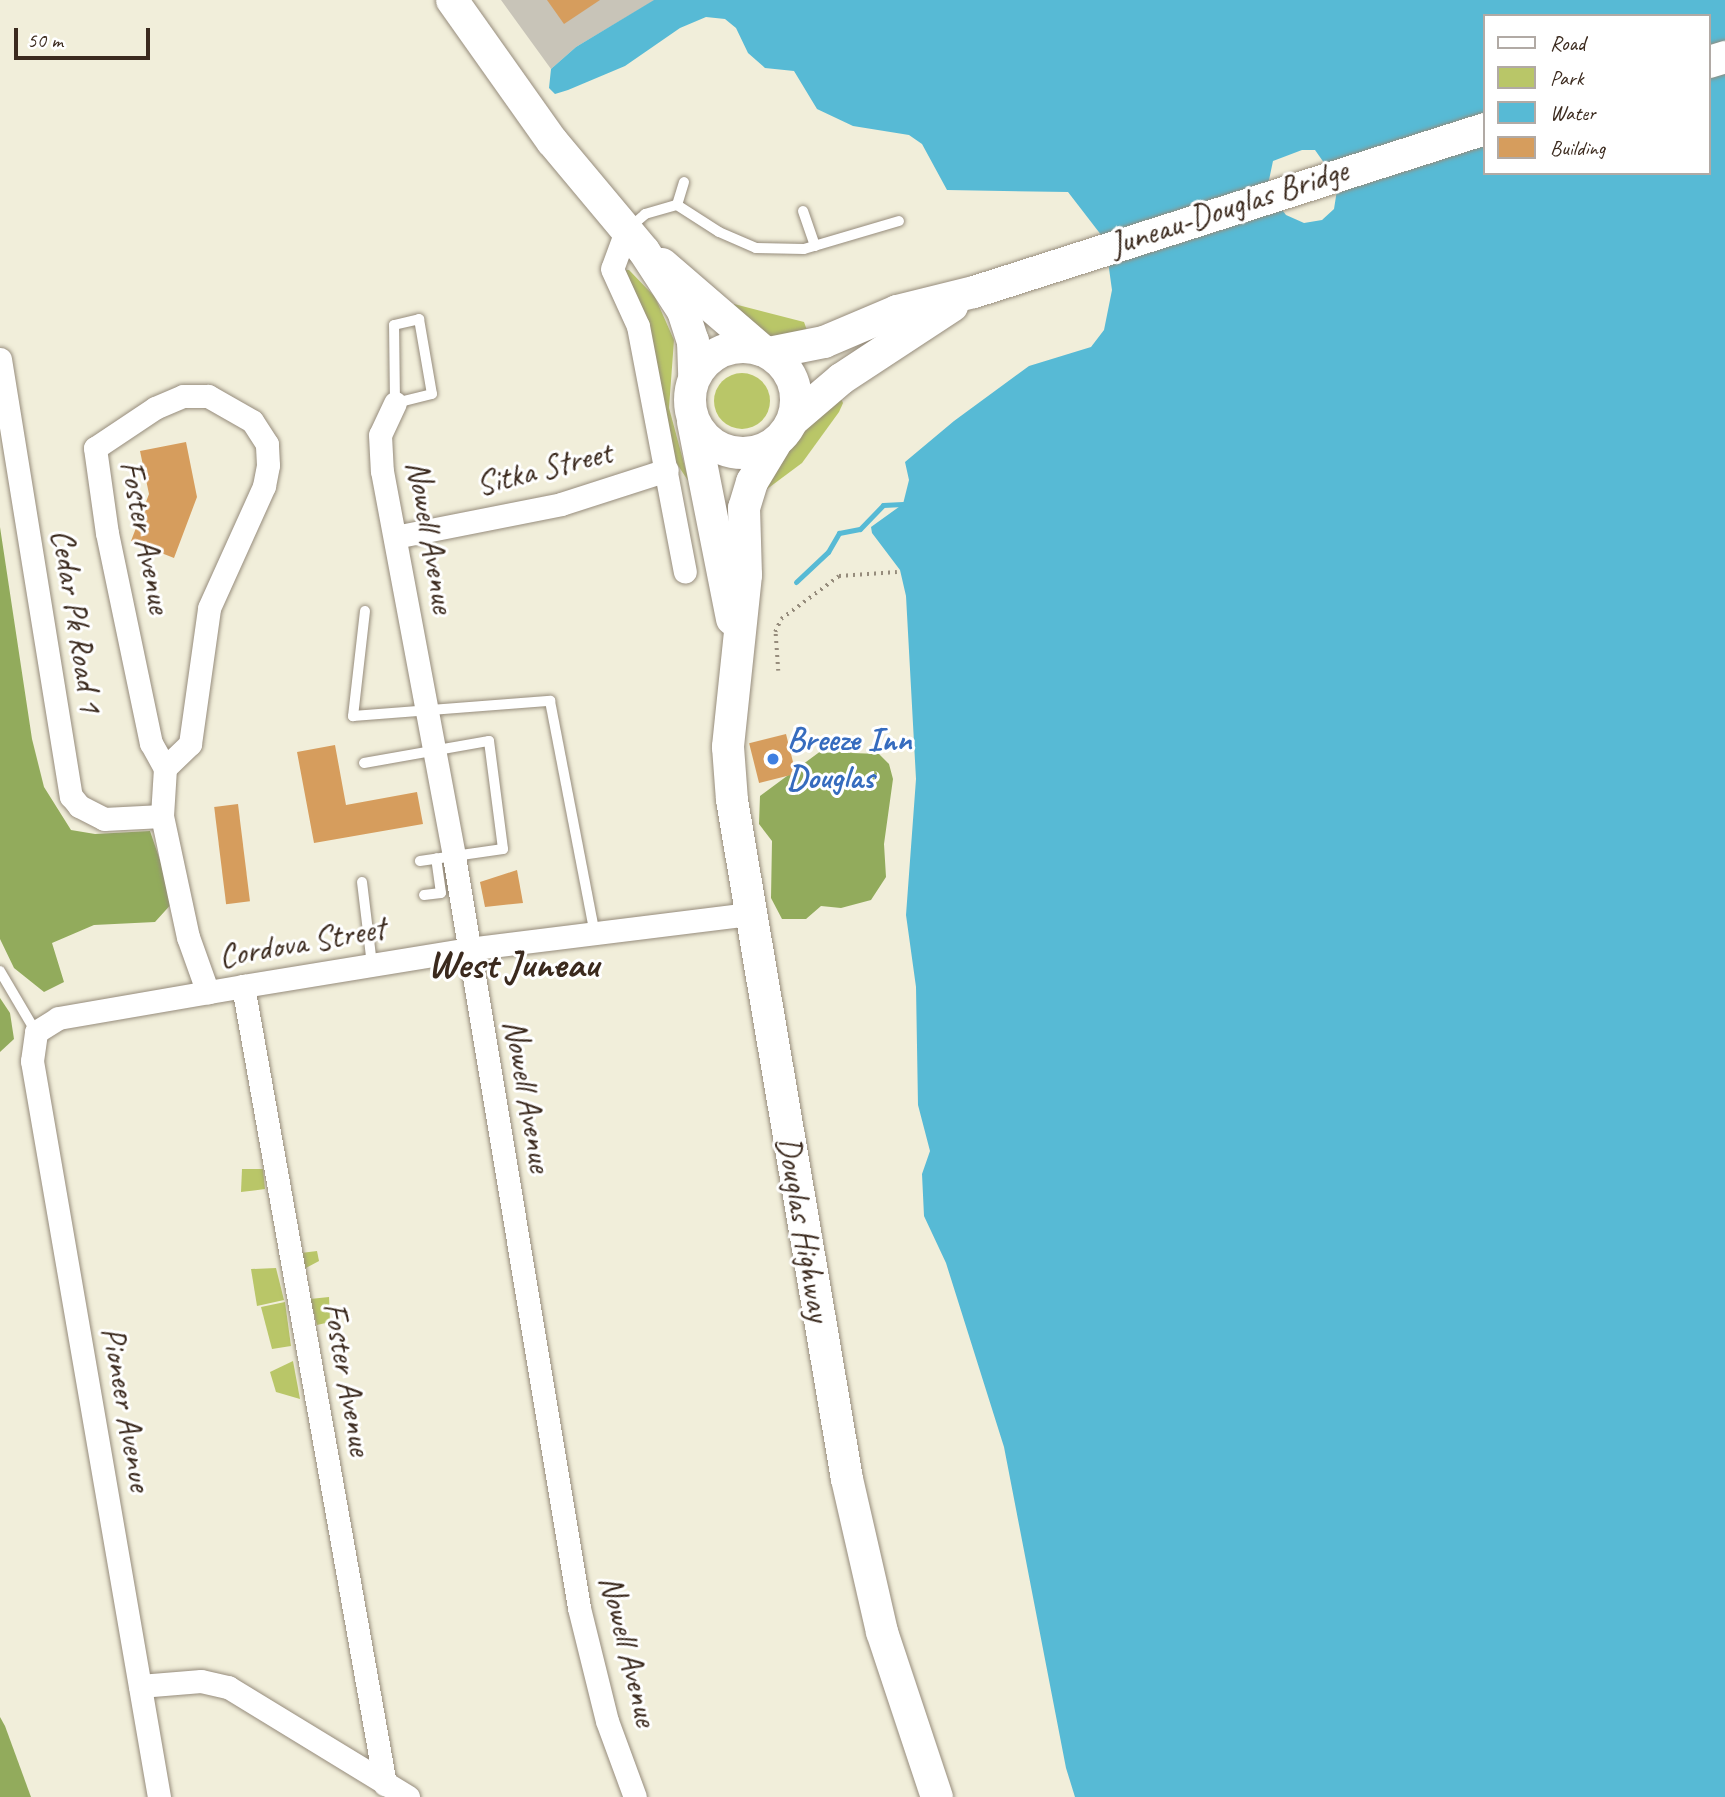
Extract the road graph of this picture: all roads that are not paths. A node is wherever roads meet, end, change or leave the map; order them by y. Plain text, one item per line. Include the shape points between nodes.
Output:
1 (452, 0) edge
2 (1484, 129) edge
3 (684, 182) dead end
4 (677, 205) junction
5 (803, 211) dead end
6 (899, 221) dead end
7 (635, 241) junction
8 (814, 246) junction
9 (974, 292) junction
10 (765, 352) junction
11 (0, 359) edge
12 (694, 377) junction
13 (395, 403) junction
14 (693, 421) junction
15 (784, 432) junction
16 (667, 470) junction
17 (395, 537) junction
18 (685, 572) dead end
19 (365, 611) dead end
20 (738, 651) junction
21 (428, 714) junction
22 (433, 748) junction
23 (364, 763) dead end
24 (165, 768) junction
25 (162, 816) junction
26 (445, 857) junction
27 (420, 861) dead end
28 (362, 882) dead end
29 (424, 895) dead end
30 (750, 914) junction
31 (594, 934) junction
32 (468, 949) junction
33 (372, 965) junction
34 (0, 971) edge
35 (243, 986) junction
36 (208, 993) junction
37 (36, 1032) junction
38 (140, 1686) junction
39 (400, 1793) edge
40 (159, 1797) edge
41 (635, 1797) edge
42 (937, 1797) edge

1 - 7 main road via 552,141
2 - 9 main road, Juneau-Douglas Bridge
3 - 4 lane
4 - 7 lane via 645,214
4 - 8 lane via 719,233 756,248
5 - 8 lane
6 - 8 lane
7 - 10 main road
7 - 12 main road via 687,319
7 - 16 street via 612,269 638,326
9 - 10 main road via 897,311 824,342
9 - 15 main road via 841,379
10 - 12 main road via 746,347 723,351 703,364
10 - 15 main road via 790,375 795,390
11 - 25 street, Cedar Pk Road 1 via 71,796 79,806 104,819
12 - 14 main road via 689,407
13 - 13 lane via 432,394 419,319 394,325
13 - 17 street, Nowell Avenue via 380,435
14 - 15 main road via 707,440 728,452 760,451
14 - 20 main road
15 - 20 main road, Douglas Highway via 752,482 744,508 746,575
16 - 17 street, Sitka Street via 561,504
16 - 18 street
17 - 21 street, Nowell Avenue
19 - 21 lane via 353,716
20 - 30 main road, Douglas Highway via 728,747
21 - 22 street, Nowell Avenue
21 - 31 lane via 550,701
22 - 23 lane
22 - 26 street, Nowell Avenue
22 - 26 lane via 489,741 503,849
24 - 24 street, Foster Avenue via 190,744 209,608 264,486 268,465 267,443 252,421 208,396 183,396 155,408 95,448 107,533 151,743
24 - 25 street, Foster Avenue
25 - 36 street, Foster Avenue via 188,937
26 - 27 lane
26 - 29 lane via 440,893
26 - 32 street, Nowell Avenue
28 - 33 lane
30 - 31 street, Cordova Street
30 - 42 main road, Douglas Highway via 800,1217 867,1575 899,1690
31 - 32 street, Cordova Street
32 - 33 street, Cordova Street
32 - 41 street, Nowell Avenue via 579,1608 607,1721
33 - 35 street, Cordova Street
34 - 37 lane
35 - 36 street, Cordova Street
35 - 39 street, Foster Avenue
36 - 37 street, Cordova Street via 58,1018
37 - 38 street, Pioneer Avenue via 32,1061
38 - 39 street via 201,1681 228,1686
38 - 40 street, Pioneer Avenue

